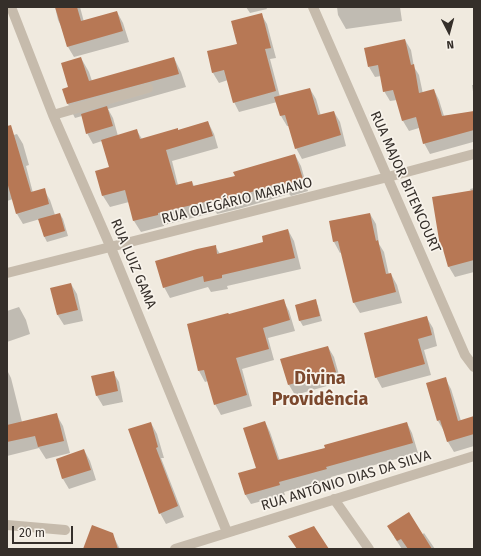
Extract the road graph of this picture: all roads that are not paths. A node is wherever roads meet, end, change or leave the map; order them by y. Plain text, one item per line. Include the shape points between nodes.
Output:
1 (11, 7) edge
2 (313, 7) edge
3 (148, 88) dead end
4 (53, 115) junction
5 (474, 154) edge
6 (388, 177) junction
7 (111, 248) junction
8 (7, 273) edge
9 (474, 367) edge
10 (474, 456) edge
11 (334, 499) junction
12 (7, 525) edge
13 (65, 530) dead end
14 (227, 532) junction
15 (175, 549) edge
16 (369, 549) edge

1 - 4 street, RUA LUIZ GAMA
2 - 6 street, RUA MAJOR BITENCOURT
3 - 4 street
4 - 7 street, RUA LUIZ GAMA
5 - 6 street, RUA OLEGÁRIO MARIANO
6 - 7 street, RUA OLEGÁRIO MARIANO
6 - 9 street, RUA MAJOR BITENCOURT via 465,355
7 - 8 street, RUA OLEGÁRIO MARIANO
7 - 14 street, RUA LUIZ GAMA
10 - 11 street, RUA ANTÔNIO DIAS DA SILVA
11 - 14 street, RUA ANTÔNIO DIAS DA SILVA
11 - 16 street
12 - 13 street
14 - 15 street, RUA ANTÔNIO DIAS DA SILVA

